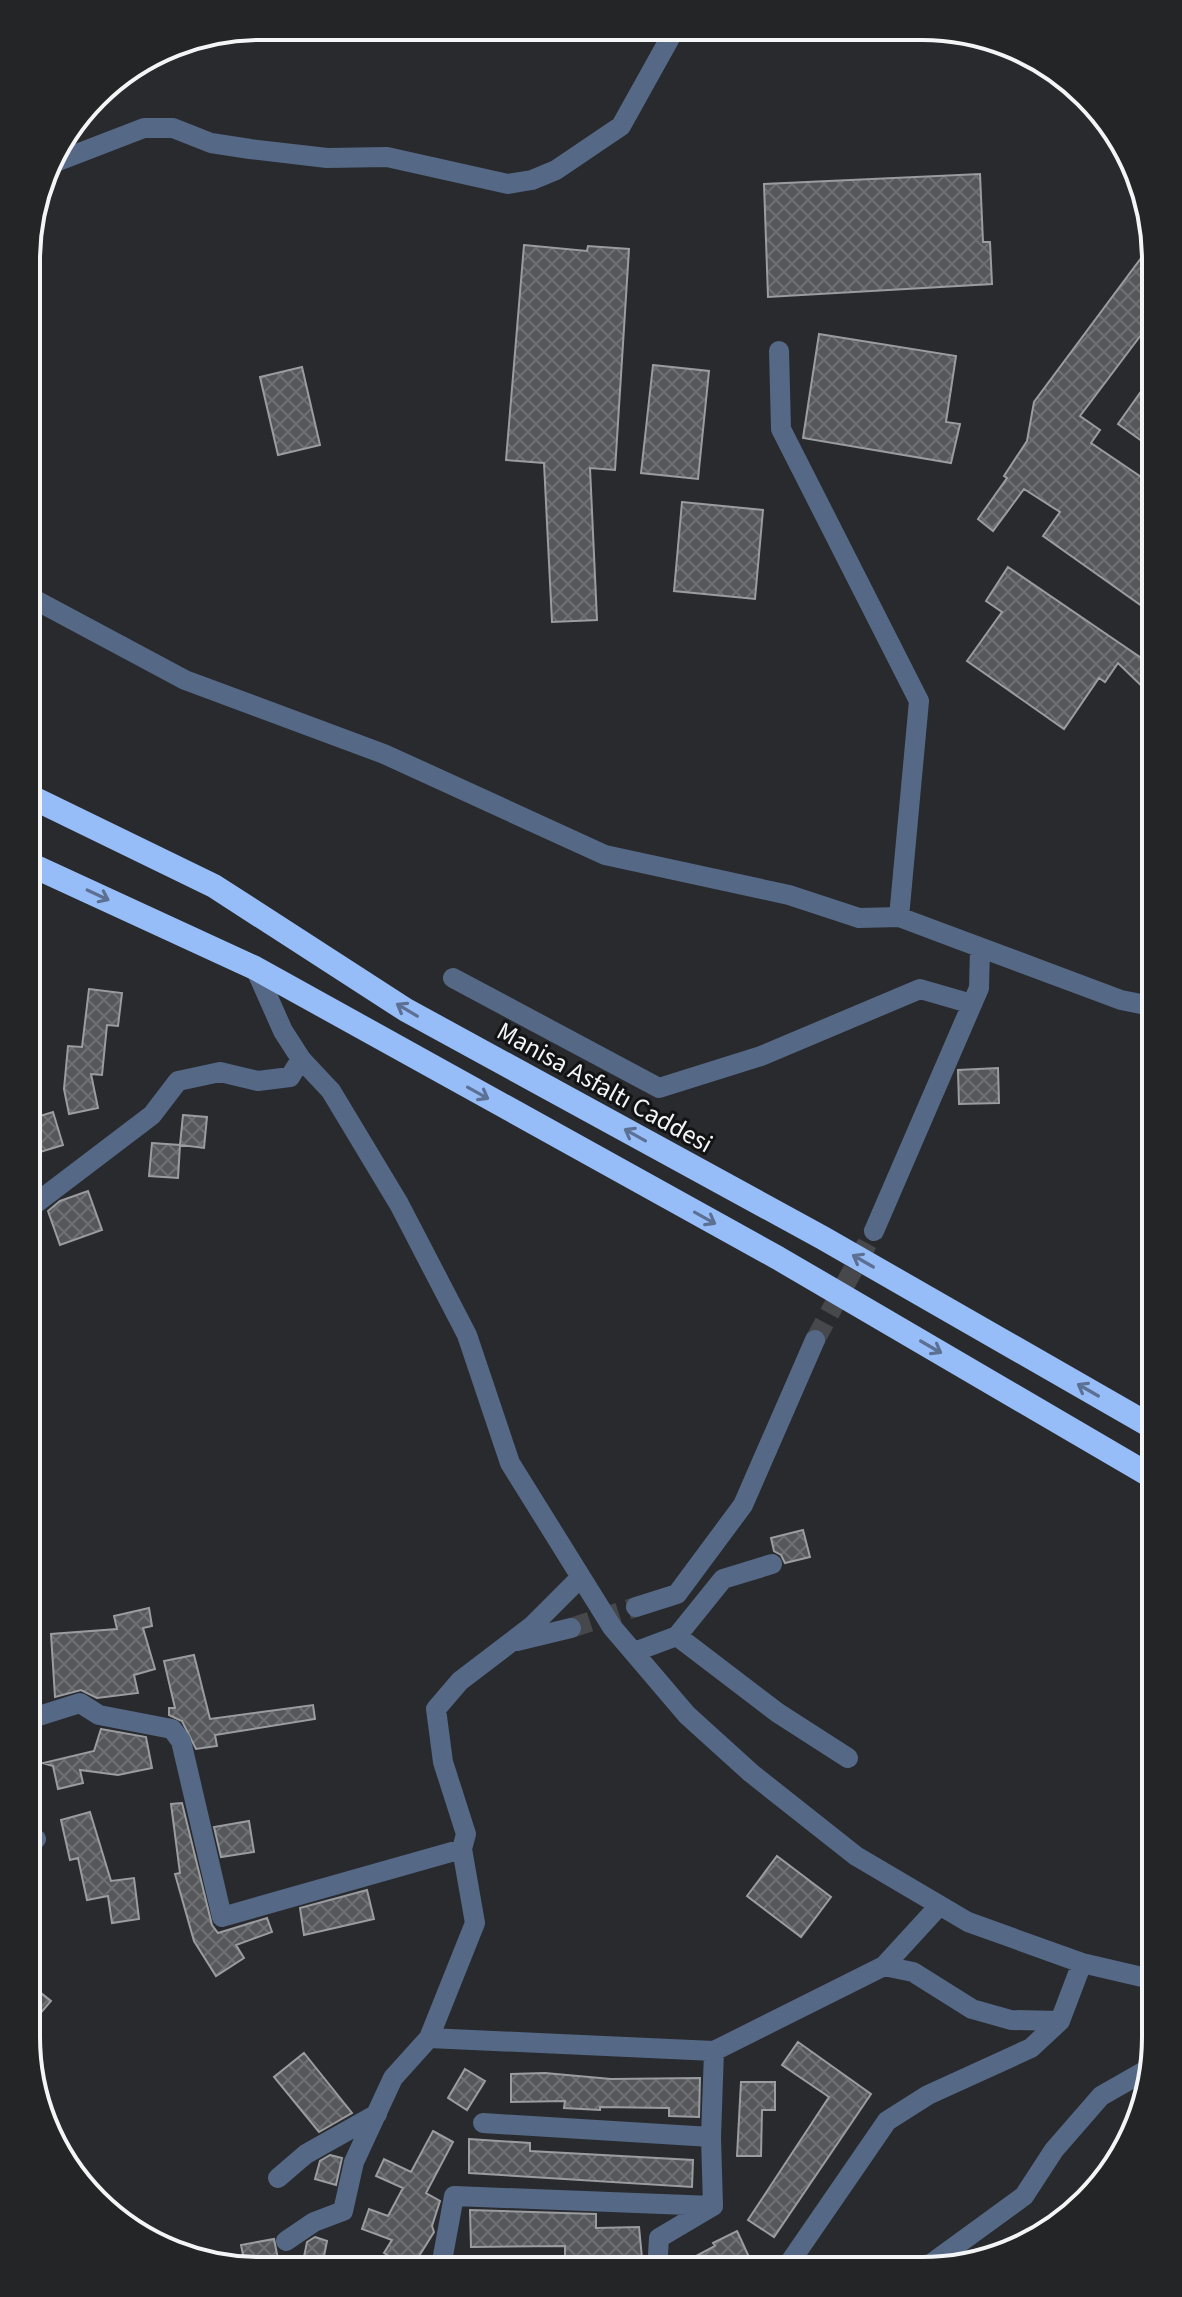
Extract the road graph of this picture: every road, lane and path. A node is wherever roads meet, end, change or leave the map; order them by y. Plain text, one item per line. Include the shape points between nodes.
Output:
1 (669, 40) edge
2 (66, 158) edge
3 (779, 351) dead end
4 (40, 602) edge
5 (40, 801) edge
6 (40, 869) edge
7 (899, 917) junction
8 (980, 948) junction
9 (255, 968) junction
10 (453, 978) dead end
11 (972, 1004) junction
12 (1142, 1004) edge
13 (301, 1059) junction
14 (40, 1200) edge
15 (874, 1231) tunnel mouth
16 (815, 1340) tunnel mouth
17 (1142, 1421) edge
18 (1142, 1471) edge
19 (772, 1564) dead end
20 (581, 1577) junction
21 (636, 1607) tunnel mouth
22 (571, 1628) tunnel mouth
23 (677, 1636) junction
24 (510, 1643) junction
25 (634, 1652) junction
26 (40, 1716) edge
27 (848, 1758) dead end
28 (462, 1849) junction
29 (939, 1906) junction
30 (1082, 1963) junction
31 (884, 1966) junction
32 (1142, 1977) edge
33 (1060, 2021) junction
34 (429, 2038) junction
35 (714, 2051) junction
36 (1138, 2075) edge
37 (377, 2114) junction
38 (483, 2123) dead end
39 (711, 2137) junction
40 (278, 2178) dead end
41 (713, 2206) junction
42 (286, 2241) dead end
43 (942, 2256) edge
44 (443, 2257) edge
45 (658, 2257) edge
46 (794, 2257) edge

1 - 2 street via 621,126 583,154 532,180 508,184 387,157 327,158 250,149 211,143 173,128 144,128
3 - 7 street via 781,429 919,701
4 - 7 street via 185,680 384,754 605,855 789,895 859,918
17 -> 5 highway, Manisa Asfaltı Caddesi via 823,1238 406,1010 214,886
6 -> 9 highway
7 - 8 street
8 - 11 street via 979,988
8 - 12 street
9 - 13 street
9 -> 18 highway via 778,1258
10 - 11 street via 659,1088 761,1056 920,989
11 - 15 street
13 - 14 street via 290,1077 258,1081 220,1072 178,1081 152,1115
13 - 20 street via 331,1091 399,1204 467,1335 510,1463
16 - 21 street via 743,1505 677,1594
19 - 23 street via 723,1579
20 - 24 street
20 - 25 street
22 - 24 street
23 - 25 street
23 - 27 street via 778,1713
24 - 28 street via 460,1681 436,1709 443,1762 466,1834
25 - 29 street via 687,1715 751,1773 856,1856
26 - 28 street via 80,1703 99,1715 172,1729 181,1741 222,1917
28 - 34 street via 475,1923
29 - 30 street via 968,1922
29 - 31 street
30 - 32 street
30 - 33 street
31 - 33 street via 913,1972 972,2009 1011,2020
31 - 35 street
33 - 46 street via 1031,2048 928,2095 887,2121
34 - 35 street
34 - 37 street via 393,2078
35 - 39 street
36 - 43 street via 1101,2096 1054,2150 1024,2196
37 - 40 street via 306,2154
37 - 42 street via 354,2162 343,2211
38 - 39 street
39 - 41 street
41 - 44 street via 454,2196
41 - 45 street via 659,2238

